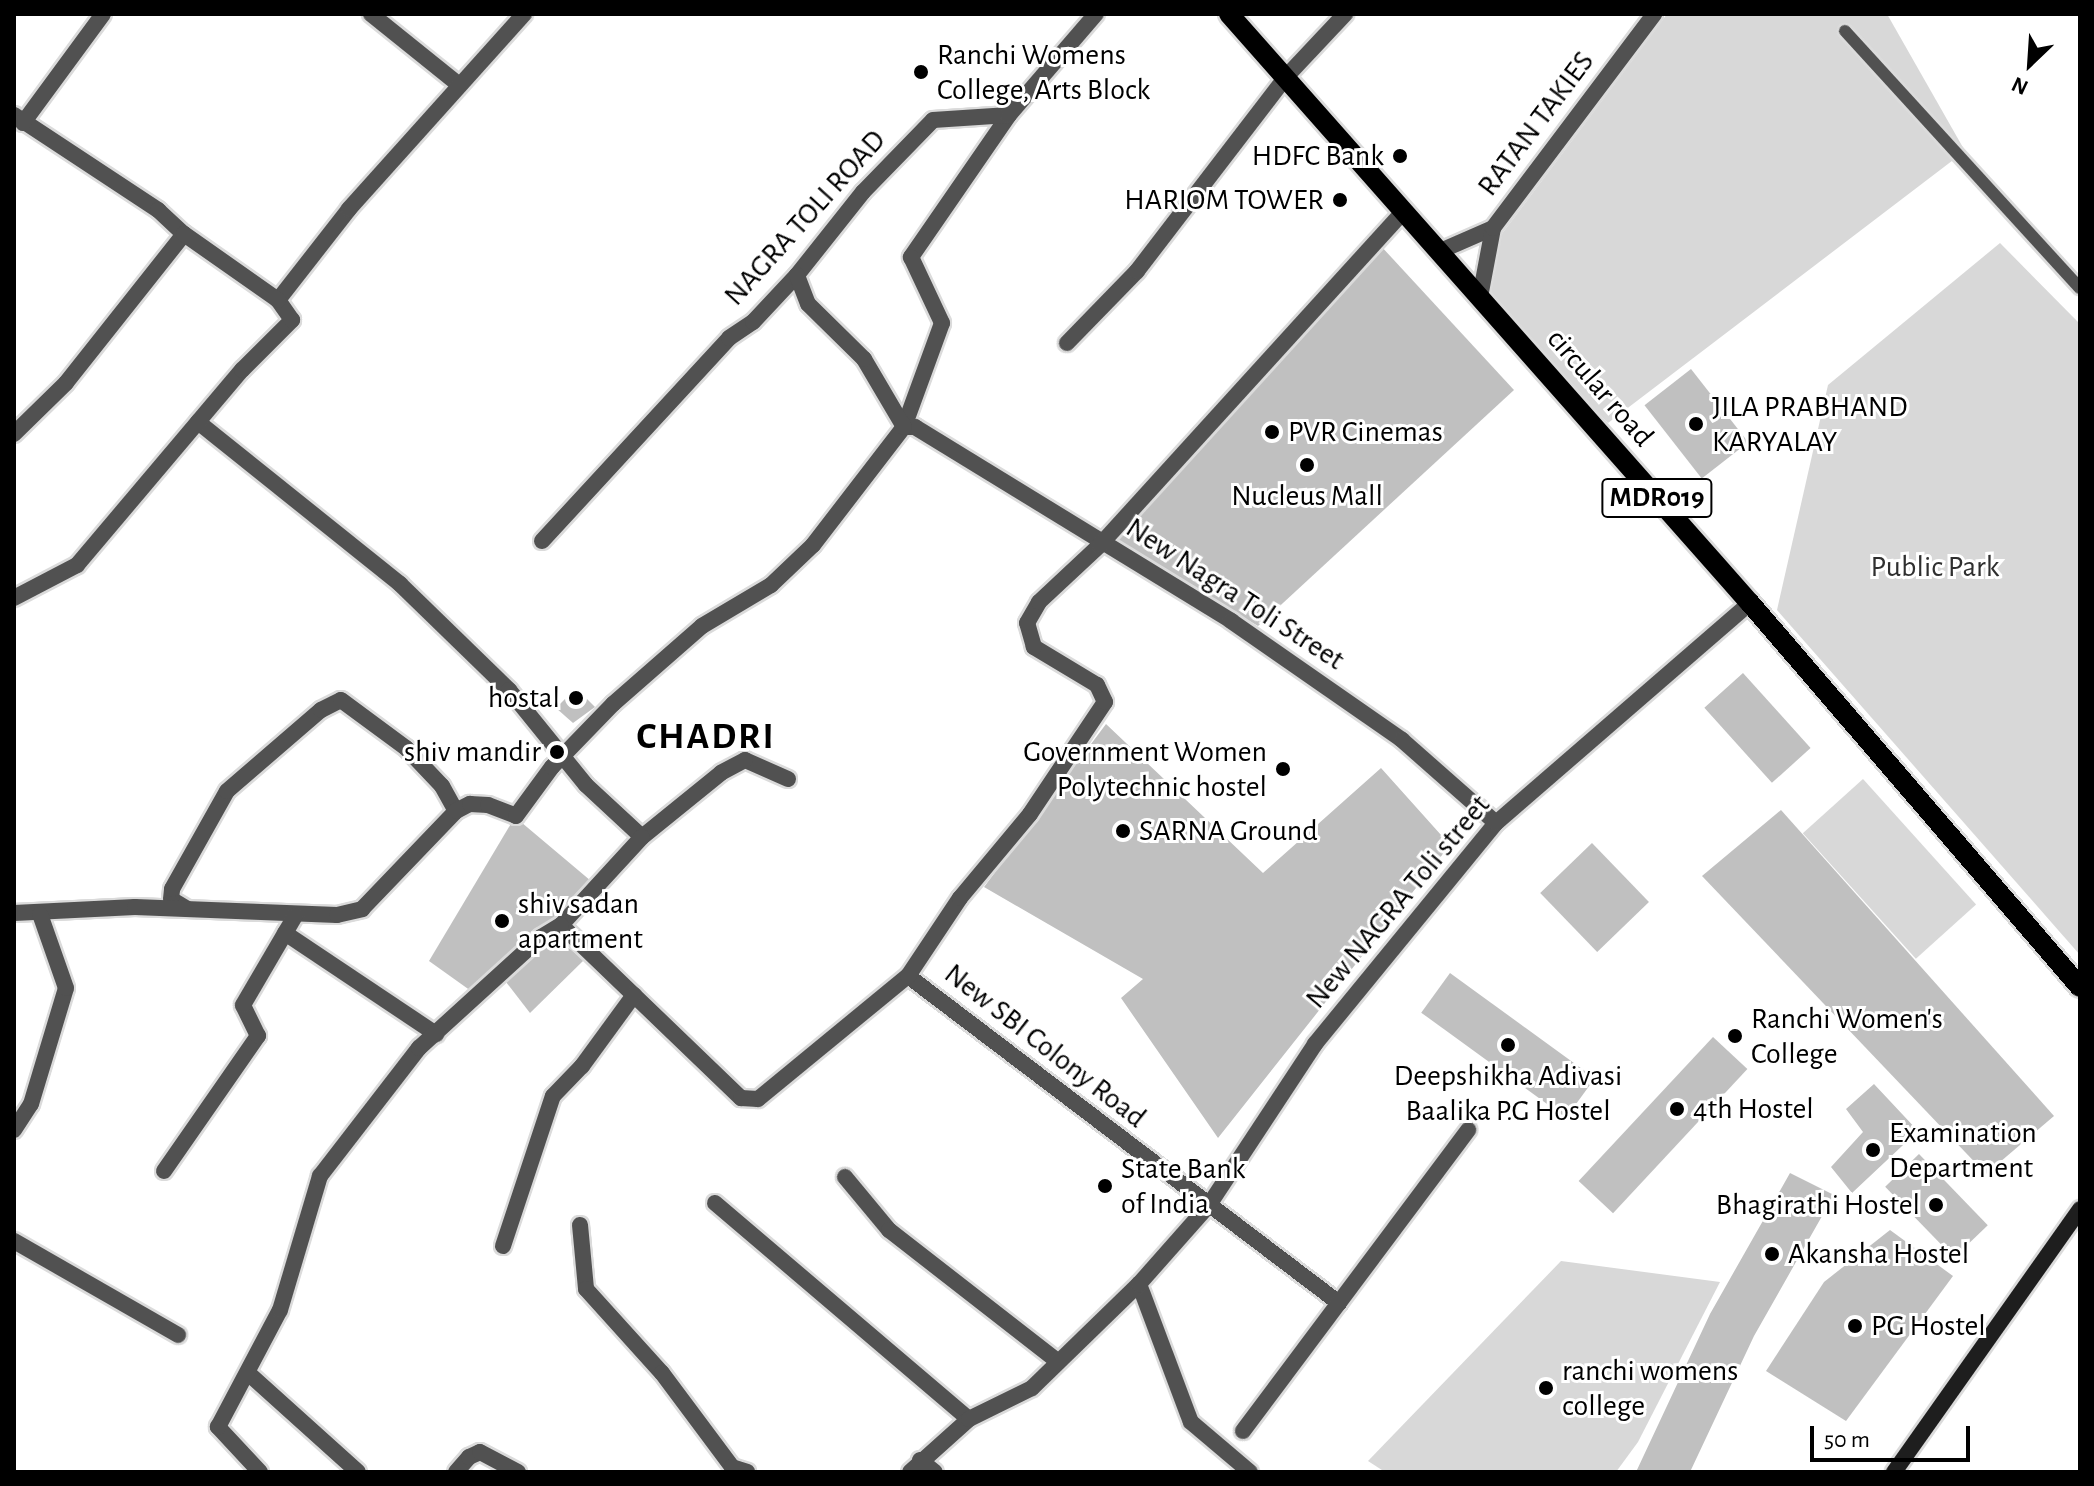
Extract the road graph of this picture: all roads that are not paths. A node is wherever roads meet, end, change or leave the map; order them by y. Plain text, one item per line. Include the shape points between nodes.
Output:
1 (103, 14) edge
2 (371, 14) edge
3 (524, 14) edge
4 (1096, 14) edge
5 (1229, 14) edge
6 (1345, 14) edge
7 (1654, 14) edge
8 (1845, 31) dead end
9 (1285, 78) junction
10 (458, 84) junction
11 (1009, 115) junction
12 (18, 119) edge
13 (1403, 212) junction
14 (1493, 228) junction
15 (184, 234) junction
16 (1438, 252) junction
17 (797, 275) junction
18 (2080, 288) edge
19 (1480, 297) junction
20 (278, 300) junction
21 (1067, 343) dead end
22 (198, 422) junction
23 (909, 427) junction
24 (14, 434) edge
25 (542, 541) dead end
26 (1100, 545) junction
27 (14, 598) edge
28 (1750, 603) junction
29 (562, 755) junction
30 (788, 779) dead end
31 (456, 811) junction
32 (1496, 823) junction
33 (642, 837) junction
34 (186, 908) junction
35 (14, 913) edge
36 (40, 914) junction
37 (295, 916) junction
38 (561, 925) junction
39 (285, 933) junction
40 (908, 976) junction
41 (2080, 987) edge
42 (634, 995) junction
43 (436, 1034) junction
44 (14, 1130) edge
45 (1468, 1130) dead end
46 (164, 1171) dead end
47 (845, 1177) dead end
48 (715, 1203) dead end
49 (1209, 1205) junction
50 (2080, 1209) edge
51 (580, 1225) dead end
52 (14, 1241) edge
53 (503, 1246) dead end
54 (1139, 1284) junction
55 (1339, 1303) junction
56 (178, 1335) dead end
57 (1057, 1361) junction
58 (248, 1373) junction
59 (969, 1419) junction
60 (1243, 1431) dead end
61 (915, 1466) edge
62 (735, 1470) edge
63 (260, 1472) edge
64 (358, 1472) edge
65 (456, 1472) edge
66 (518, 1472) edge
67 (935, 1472) edge
68 (1250, 1472) edge
69 (1894, 1472) edge

1 - 12 street
2 - 10 street
3 - 10 street
4 - 11 street
5 - 9 main road, circular road / MDR019
6 - 9 street
7 - 14 street, RATAN TAKIES
8 - 18 lane
9 - 13 main road, circular road / MDR019
9 - 21 street via 1137,271
10 - 20 street
11 - 17 street, NAGRA TOLI ROAD via 933,120 863,192
11 - 23 street via 911,257 942,323
12 - 15 street via 158,210
13 - 16 main road, circular road / MDR019
13 - 26 street, New Nagra Toli Street
14 - 16 street, RATAN TAKIES
14 - 19 street, RATAN TAKIES
15 - 20 street
15 - 24 street via 66,383
16 - 19 main road, circular road / MDR019
17 - 23 street via 808,304 864,359
17 - 25 street, NAGRA TOLI ROAD via 753,322 729,338
19 - 28 main road, circular road / MDR019
20 - 22 street via 292,320
22 - 27 street via 77,565
22 - 29 street via 400,584 509,690
23 - 26 street
23 - 29 street via 813,545 771,585 702,626
26 - 32 street, New Nagra Toli Street via 1231,621 1320,682 1402,740
26 - 40 street, New SBI Colony Road via 1039,602 1027,623 1034,647 1097,685 1105,702 1030,814 960,898
28 - 32 street, New NAGRA Toli street
28 - 41 main road, circular road / MDR019
29 - 31 street via 516,816 488,805 470,804
29 - 33 street
30 - 33 street via 745,760
31 - 34 street via 442,786 406,748 341,700 321,710 227,791 172,889 171,899
31 - 37 street via 362,909
32 - 49 street, New NAGRA Toli street via 1315,1044
33 - 38 street
34 - 36 street
34 - 37 street
35 - 36 street
36 - 44 street via 66,988 31,1104
37 - 39 street
38 - 42 street
38 - 43 street via 541,937
39 - 43 street
39 - 46 street via 243,1005 258,1036
40 - 42 street via 758,1099 741,1098
40 - 49 street, New SBI Colony Road
42 - 53 street via 553,1096
43 - 58 street via 391,1078 320,1176 297,1264
45 - 55 street
47 - 57 street via 889,1230
48 - 59 street
49 - 54 street, New NAGRA Toli street
49 - 55 street, New SBI Colony Road
50 - 69 main road
51 - 62 street via 586,1289 662,1373
52 - 56 street
54 - 57 street, New NAGRA Toli street
54 - 68 street via 1191,1422
55 - 60 street
57 - 59 street, New NAGRA Toli street via 1032,1388
58 - 63 street via 218,1427
58 - 64 street
59 - 61 street, New NAGRA Toli street
61 - 67 street
65 - 66 street via 480,1452

